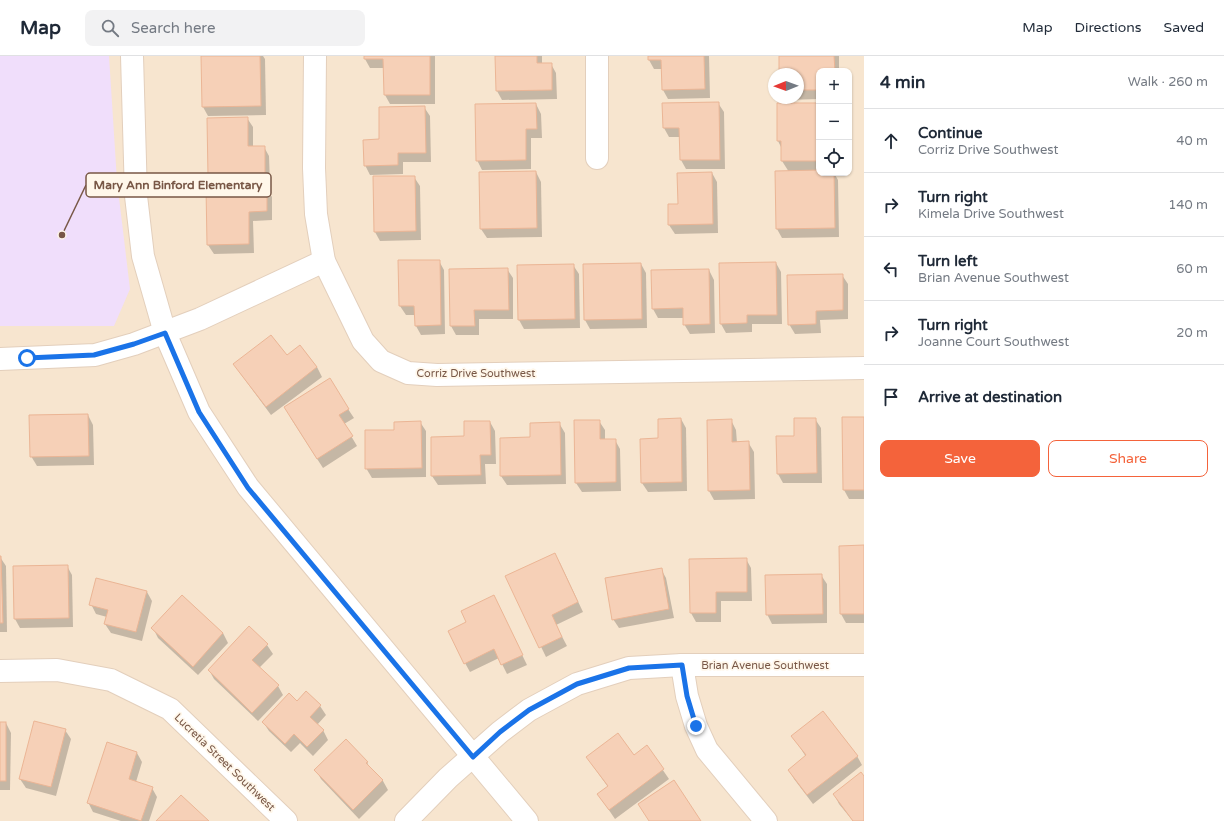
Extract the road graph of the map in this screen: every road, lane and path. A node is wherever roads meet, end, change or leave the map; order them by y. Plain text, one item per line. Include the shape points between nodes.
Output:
1 (132, 56) edge
2 (315, 56) edge
3 (597, 56) edge
4 (597, 158) dead end
5 (324, 261) junction
6 (165, 333) junction
7 (0, 359) edge
8 (864, 368) edge
9 (864, 664) edge
10 (682, 665) junction
11 (0, 671) edge
12 (473, 757) junction
13 (286, 821) edge
14 (406, 821) edge
15 (527, 821) edge
16 (766, 821) edge

1 - 6 street via 137,204 143,256
2 - 5 street, Corriz Drive Southwest via 316,214
3 - 4 street
5 - 6 street
5 - 8 street, Corriz Drive Southwest via 363,341 381,361 408,373 437,375
6 - 7 street via 94,355
6 - 12 street via 199,412 248,488
9 - 10 street, Brian Avenue Southwest
10 - 12 street, Brian Avenue Southwest via 629,668 577,684 529,710
10 - 16 street via 687,696 707,750
11 - 13 street, Lucretia Street Southwest via 57,670 111,680 170,709
12 - 14 street, Brian Avenue Southwest via 448,778
12 - 15 street

